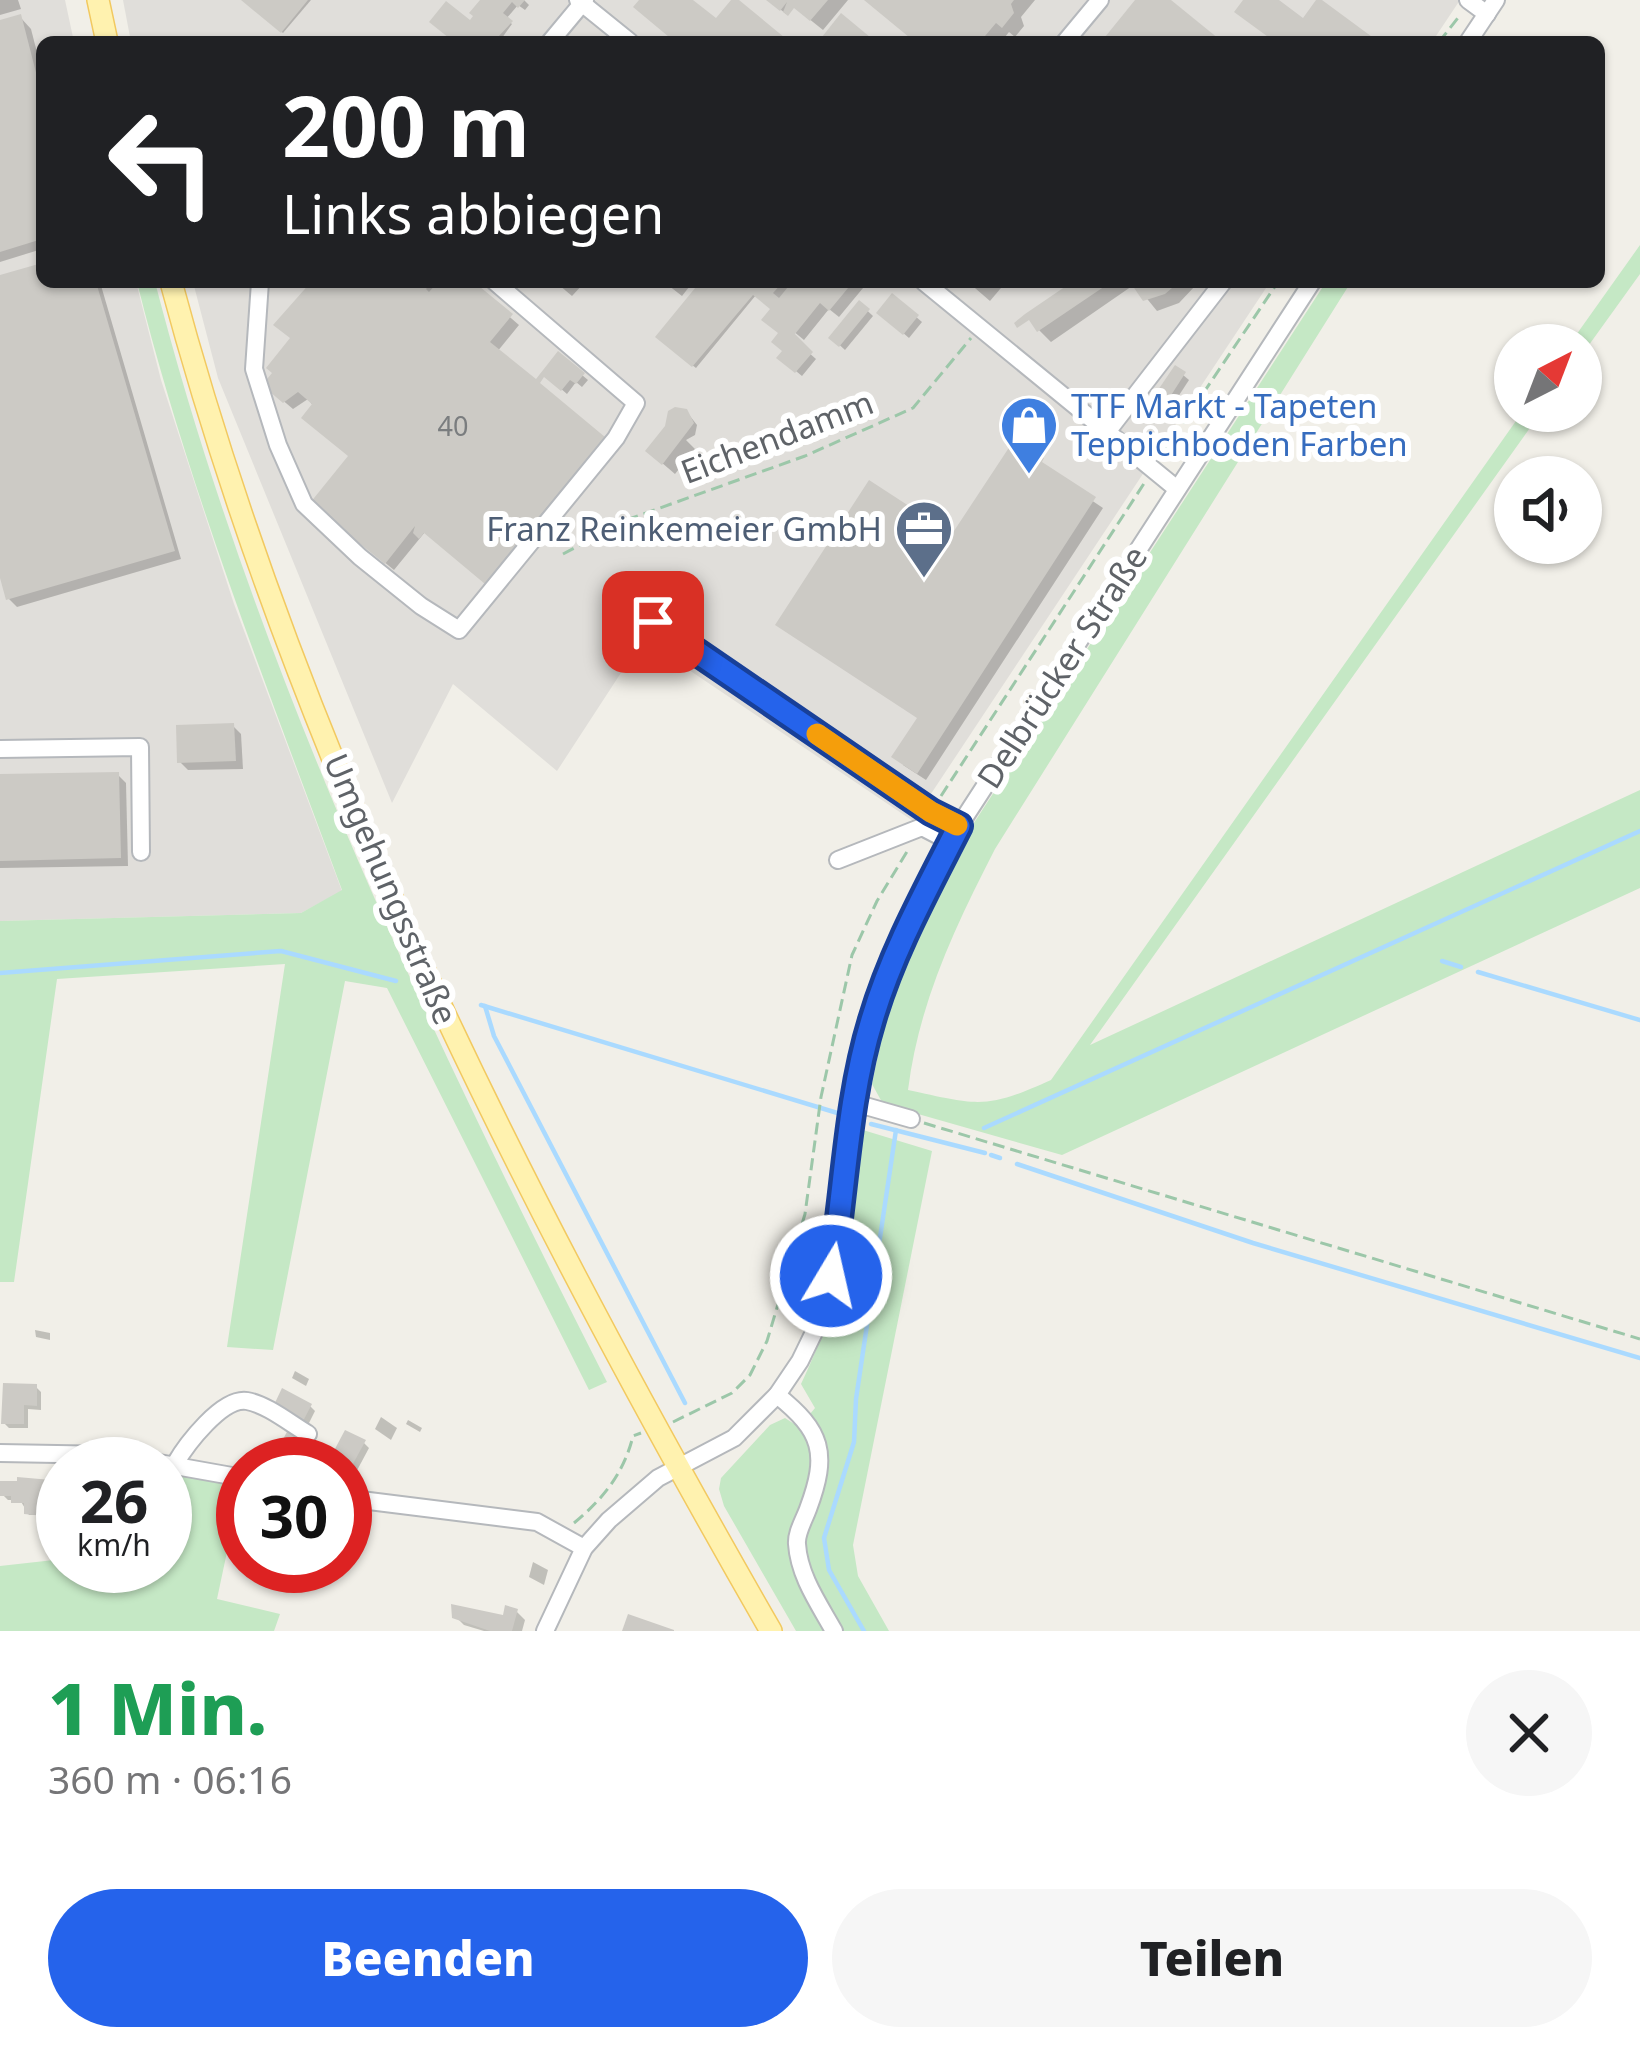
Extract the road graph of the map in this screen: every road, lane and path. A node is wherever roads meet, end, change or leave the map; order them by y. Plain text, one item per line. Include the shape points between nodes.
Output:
1 (98, 0) edge
2 (1100, 0) edge
3 (582, 1) edge
4 (1481, 4) edge
5 (106, 36) edge
6 (555, 36) edge
7 (623, 36) edge
8 (1070, 36) edge
9 (1446, 36) edge
10 (1470, 36) edge
11 (173, 288) edge
12 (260, 288) edge
13 (502, 288) edge
14 (931, 288) edge
15 (1218, 288) edge
16 (1274, 288) edge
17 (1308, 288) edge
18 (980, 328) junction
19 (1107, 432) junction
20 (1153, 469) junction
21 (1177, 489) junction
22 (563, 554) dead end
23 (653, 622) dead end
24 (0, 748) edge
25 (927, 819) junction
26 (955, 834) junction
27 (141, 852) dead end
28 (838, 860) dead end
29 (855, 1103) junction
30 (911, 1119) joint
31 (790, 1266) junction
32 (831, 1276) junction
33 (1640, 1340) edge
34 (750, 1375) dead end
35 (777, 1395) junction
36 (308, 1434) dead end
37 (192, 1440) edge
38 (0, 1453) edge
39 (36, 1454) edge
40 (677, 1468) junction
41 (372, 1504) edge
42 (584, 1548) junction
43 (544, 1631) edge
44 (771, 1631) edge
45 (834, 1631) edge

1 - 5 main road
2 - 8 street
3 - 6 street
3 - 7 street
4 - 9 path
4 - 10 street
11 - 40 main road, Umgehungsstraße via 264,576 352,806 434,994
12 - 13 street via 254,369 304,504 359,557 459,630 636,403
14 - 18 street
15 - 19 street
16 - 20 path
17 - 21 street, Delbrücker Straße
18 - 19 street
18 - 22 path, Eichendamm via 913,408 632,518
19 - 20 street
20 - 21 street
20 - 25 path
21 - 26 street, Delbrücker Straße
23 - 25 street
24 - 27 street via 140,747
25 - 26 street
25 - 28 street
25 - 31 path via 852,955
26 - 29 street, Delbrücker Straße via 871,1022
29 - 30 street
29 - 32 street, Delbrücker Straße
30 - 33 path
31 - 32 path
31 - 34 path
32 - 35 street, Delbrücker Straße via 817,1326
35 - 40 street, Delbrücker Straße via 734,1438
35 - 45 street via 804,1417 821,1454 796,1540 805,1579
36 - 37 street via 249,1401 235,1402
38 - 39 street
40 - 42 street, Delbrücker Straße via 631,1497
40 - 44 main road
41 - 42 street via 518,1518
42 - 43 street, Delbrücker Straße

